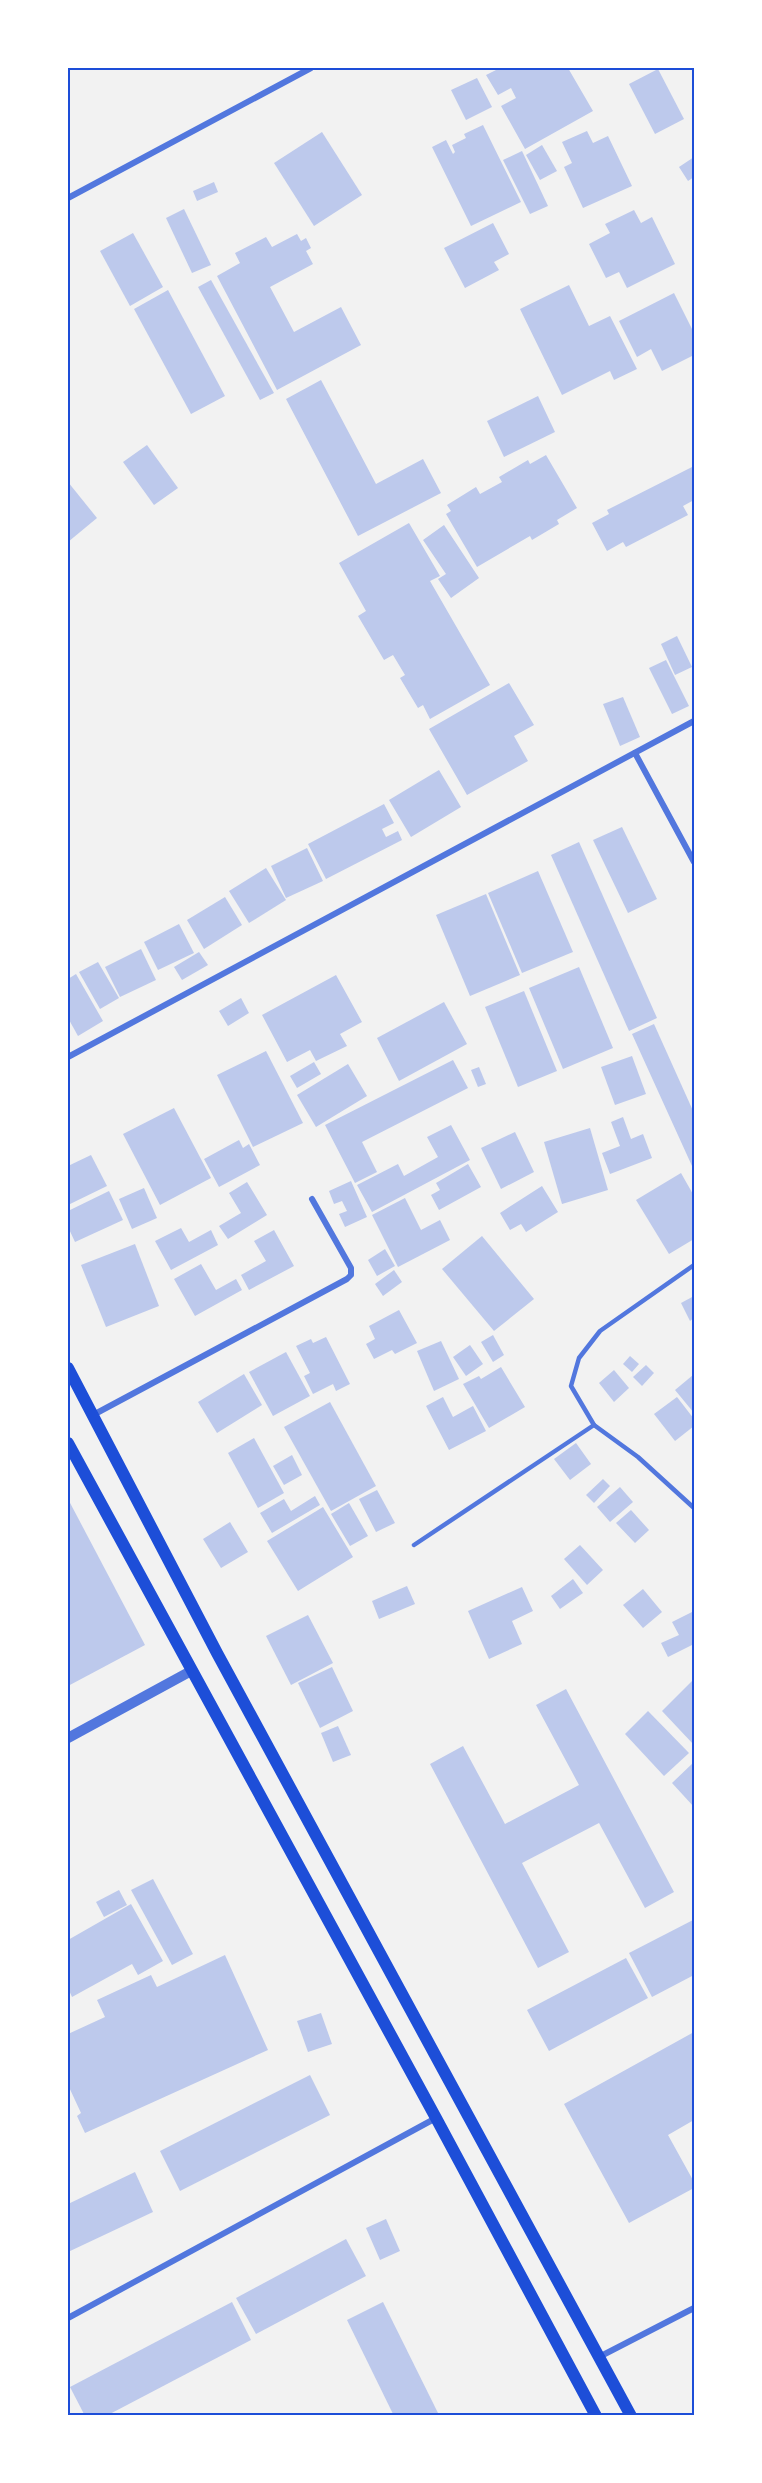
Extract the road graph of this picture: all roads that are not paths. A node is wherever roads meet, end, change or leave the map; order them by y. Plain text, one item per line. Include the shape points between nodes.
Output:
1 (311, 68) edge
2 (68, 198) edge
3 (694, 721) edge
4 (635, 753) junction
5 (694, 862) edge
6 (68, 1058) edge
7 (312, 1199) dead end
8 (694, 1265) edge
9 (68, 1368) edge
10 (92, 1415) junction
11 (594, 1425) junction
12 (68, 1443) edge
13 (694, 1508) edge
14 (414, 1545) dead end
15 (191, 1671) junction
16 (68, 1738) edge
17 (436, 2118) junction
18 (694, 2308) edge
19 (68, 2318) edge
20 (599, 2356) junction
21 (596, 2415) edge
22 (631, 2415) edge

1 - 2 street
3 - 4 street
4 - 5 street
4 - 6 street
7 - 10 street via 351,1268 347,1279
8 - 11 lane via 600,1331 579,1358 571,1386
9 - 10 main road
10 - 20 main road via 228,1674
11 - 13 lane via 638,1456
11 - 14 lane
12 - 15 main road
15 - 16 street
15 - 17 main road
17 - 19 street
17 - 21 main road
18 - 20 street
20 - 22 main road

